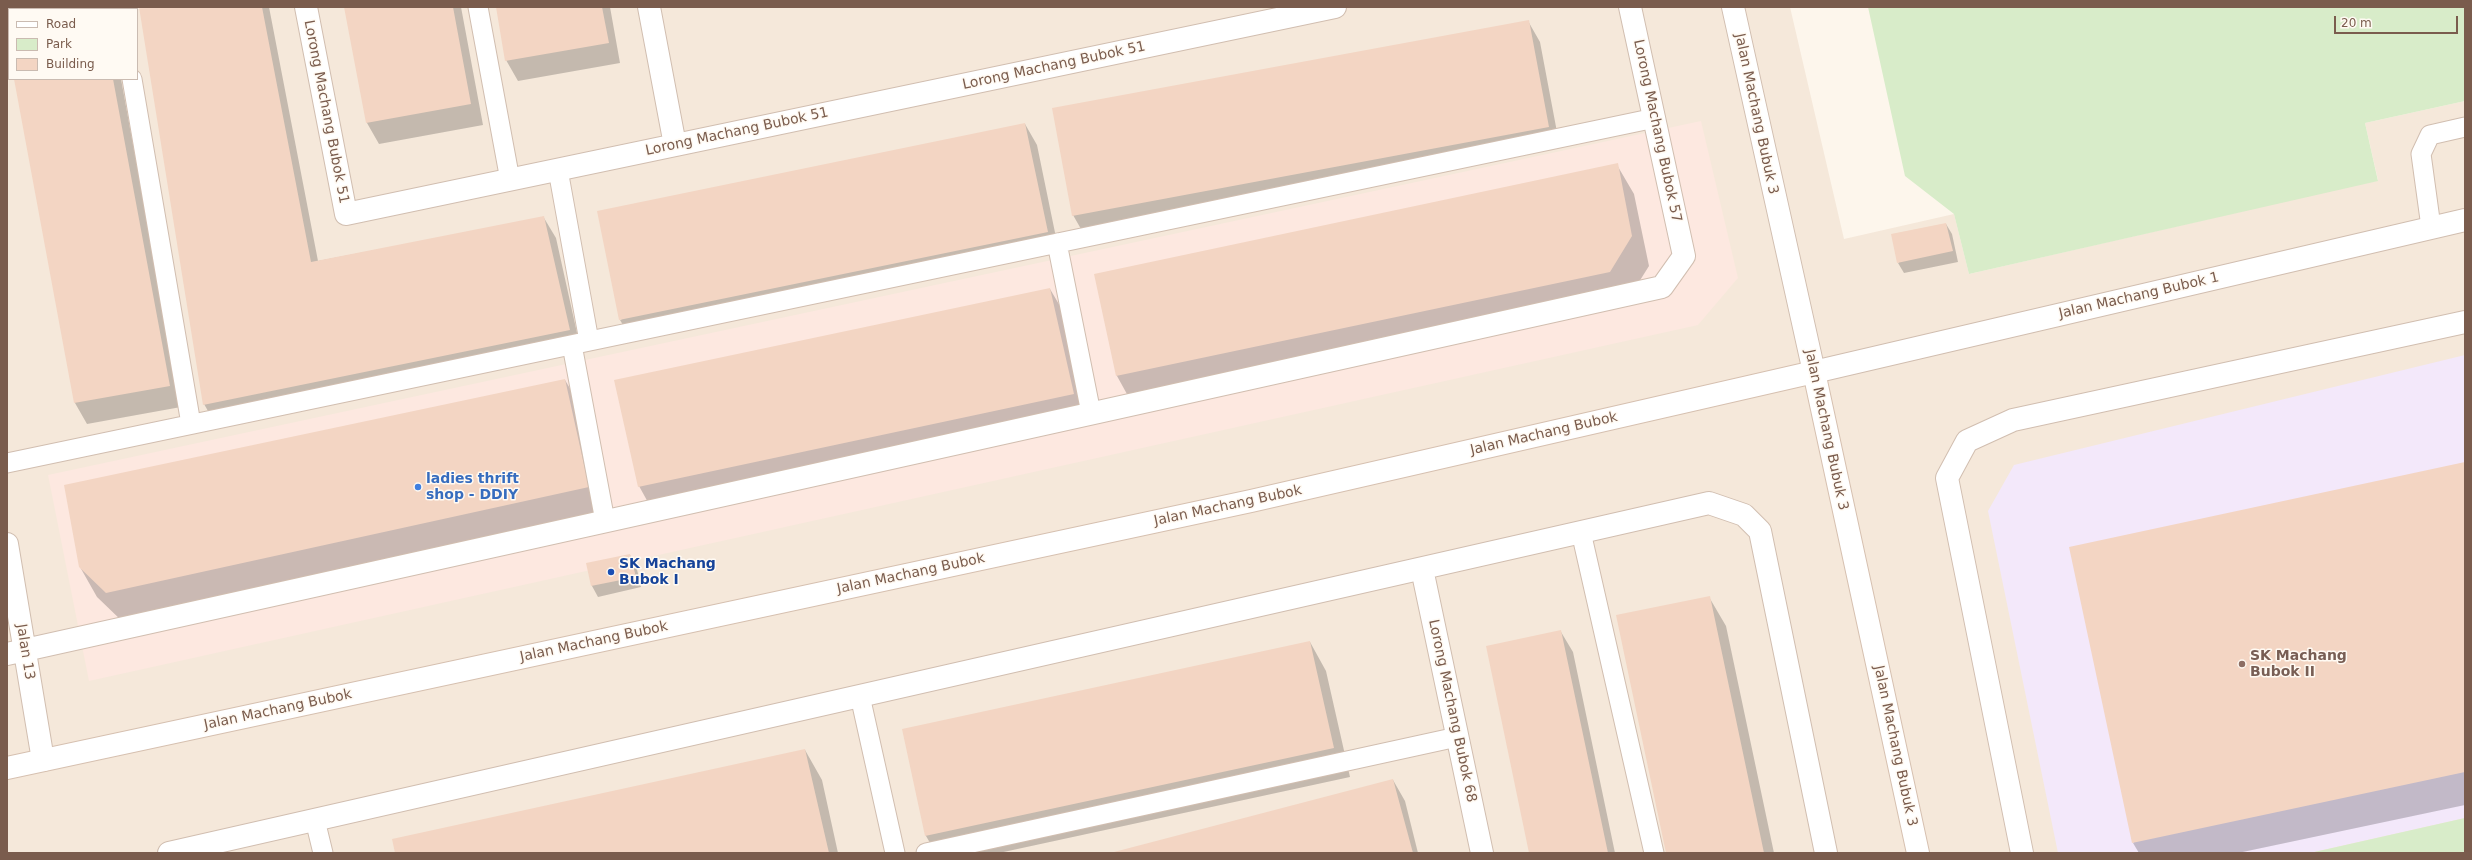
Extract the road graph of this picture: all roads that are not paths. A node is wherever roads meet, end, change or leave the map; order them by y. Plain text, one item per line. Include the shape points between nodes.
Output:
1 (306, 7) edge
2 (478, 7) edge
3 (649, 7) edge
4 (1335, 7) edge
5 (1630, 7) edge
6 (1733, 7) edge
7 (1296, 11) edge
8 (132, 80) edge
9 (1655, 118) junction
10 (2465, 127) edge
11 (675, 145) junction
12 (558, 170) junction
13 (510, 180) junction
14 (2465, 220) edge
15 (2431, 227) junction
16 (1057, 243) junction
17 (2465, 322) edge
18 (581, 343) junction
19 (1814, 372) junction
20 (1091, 413) junction
21 (191, 424) junction
22 (7, 463) edge
23 (606, 521) junction
24 (1581, 532) junction
25 (7, 544) edge
26 (1422, 568) junction
27 (16, 652) edge
28 (860, 696) junction
29 (1457, 737) junction
30 (43, 760) junction
31 (7, 768) edge
32 (316, 820) junction
33 (169, 853) edge
34 (323, 853) edge
35 (895, 853) edge
36 (926, 853) edge
37 (1482, 853) edge
38 (1654, 853) edge
39 (1826, 853) edge
40 (1918, 853) edge
41 (2022, 853) edge

1 - 13 street, Lorong Machang Bubok 51 via 346,214
2 - 13 lane
3 - 11 street
4 - 7 street, Lorong Machang Bubok 51
5 - 9 street, Lorong Machang Bubok 57
6 - 19 street, Jalan Machang Bubuk 3
7 - 11 street, Lorong Machang Bubok 51
8 - 21 lane
9 - 16 lane
9 - 20 street, Lorong Machang Bubok 57 via 1684,256 1662,287
10 - 15 lane via 2430,135 2421,154
11 - 12 street, Lorong Machang Bubok 51
12 - 13 street, Lorong Machang Bubok 51
12 - 18 lane
14 - 15 street, Jalan Machang Bubok 1
15 - 19 street, Jalan Machang Bubok 1
16 - 18 lane
16 - 20 lane
17 - 41 street via 2013,420 1967,441 1947,478
18 - 21 lane
18 - 23 lane
19 - 30 street, Jalan Machang Bubok via 1251,502
19 - 40 street, Jalan Machang Bubuk 3
20 - 23 street
21 - 22 lane
23 - 27 street
24 - 26 street
24 - 38 lane
24 - 39 street via 1709,503 1744,515 1760,531
25 - 27 street, Jalan 13
26 - 28 street
26 - 29 street, Lorong Machang Bubok 68
27 - 30 street, Jalan 13
28 - 32 street
28 - 35 lane
29 - 36 lane
29 - 37 street, Lorong Machang Bubok 68
30 - 31 street, Jalan Machang Bubok
32 - 33 street
32 - 34 lane

